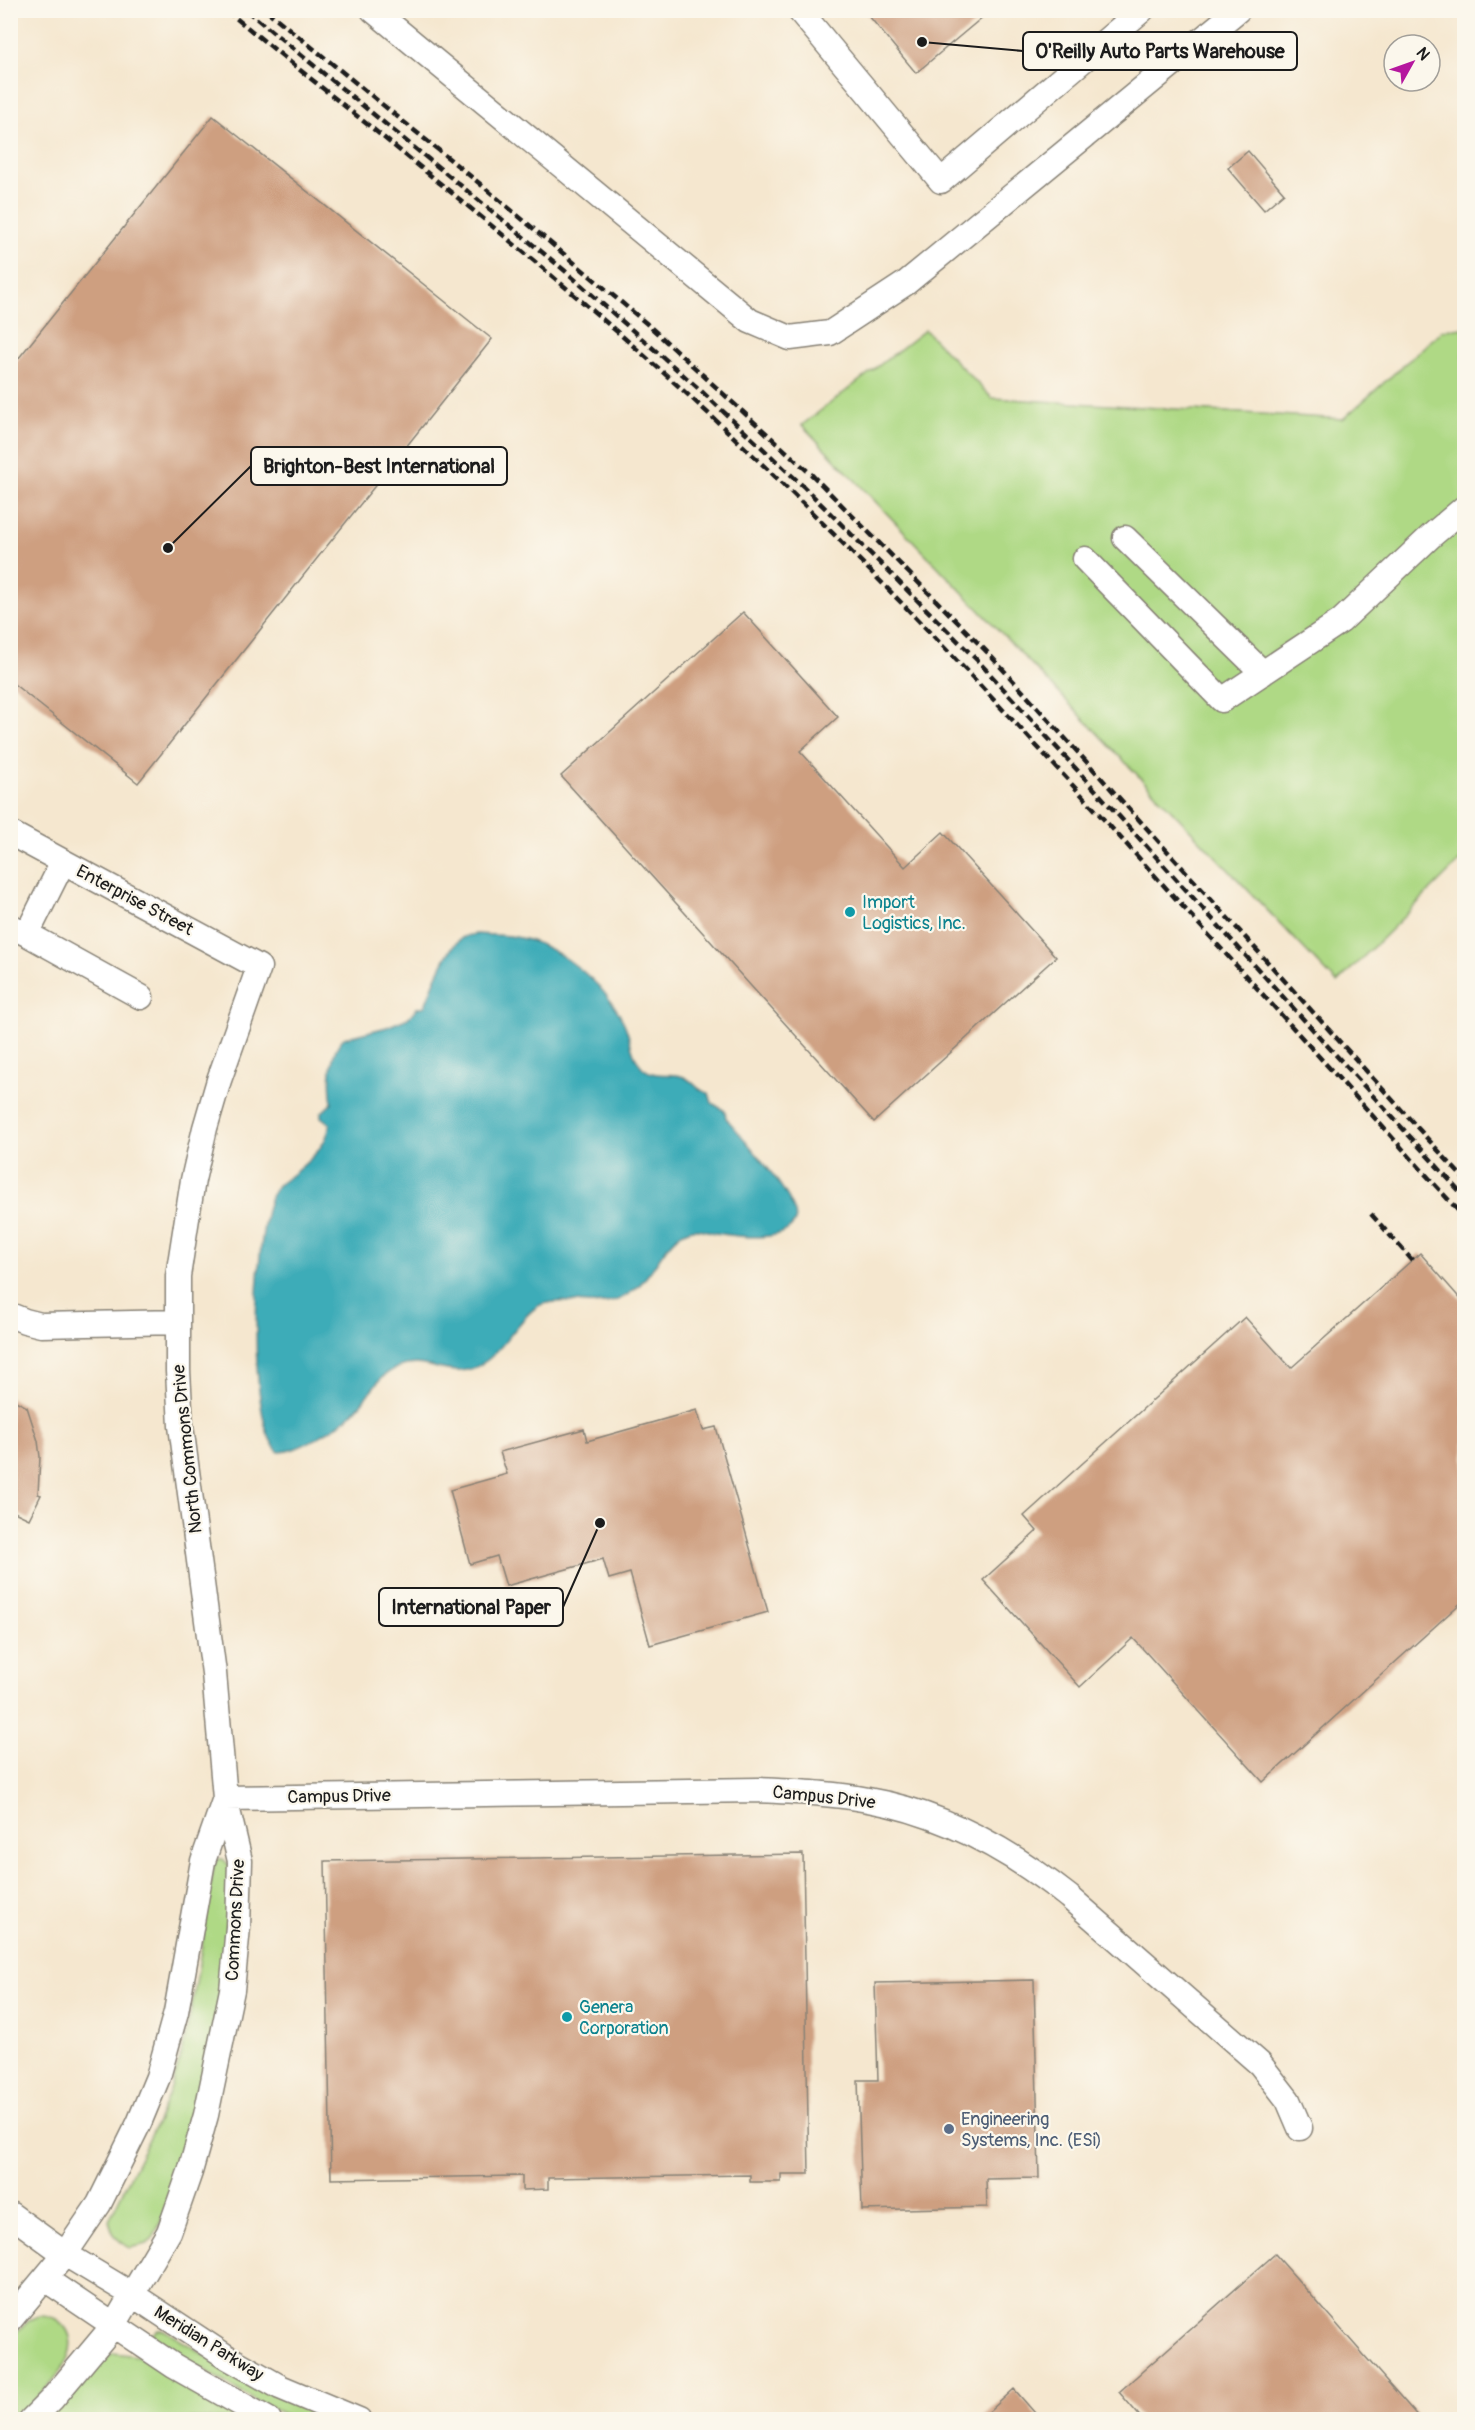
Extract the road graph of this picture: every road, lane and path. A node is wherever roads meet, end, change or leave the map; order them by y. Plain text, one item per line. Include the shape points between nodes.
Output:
1 (373, 10) edge
2 (799, 10) edge
3 (1142, 10) edge
4 (1238, 10) edge
5 (1464, 508) edge
6 (1125, 538) dead end
7 (1085, 559) dead end
8 (1263, 673) junction
9 (10, 833) edge
10 (63, 862) junction
11 (19, 930) edge
12 (259, 967) joint
13 (141, 997) dead end
14 (10, 1315) edge
15 (178, 1322) junction
16 (225, 1798) junction
17 (1300, 2128) dead end
18 (10, 2214) edge
19 (65, 2254) junction
20 (45, 2279) junction
21 (133, 2295) junction
22 (10, 2320) edge
23 (114, 2325) junction
24 (31, 2420) edge
25 (269, 2420) edge
26 (359, 2420) edge

1 - 4 street via 750,321 790,338 830,333 906,283
2 - 3 street via 941,181
5 - 8 street via 1341,621
6 - 8 street
7 - 8 street via 1222,700
9 - 10 street, Enterprise Street
10 - 11 street
10 - 12 street, Enterprise Street
11 - 13 street
12 - 15 street, North Commons Drive via 219,1080 193,1180 178,1276
14 - 15 street via 41,1325
15 - 16 street, North Commons Drive via 181,1426 214,1673
16 - 17 street, Campus Drive via 758,1790 827,1794 899,1807 974,1835 1041,1875 1260,2064 1288,2100
16 - 19 street, Commons Drive via 203,1861 176,2012 158,2077 120,2165
16 - 21 street, Commons Drive via 240,1861 232,1990 190,2172 169,2232
18 - 19 street, Meridian Parkway
19 - 20 street, Commons Drive
19 - 21 street, Meridian Parkway
20 - 22 street, Commons Drive
20 - 23 street, Meridian Parkway
21 - 23 street, Commons Drive
21 - 26 street, Meridian Parkway via 280,2387
23 - 24 street, Commons Drive
23 - 25 street, Meridian Parkway via 174,2366

